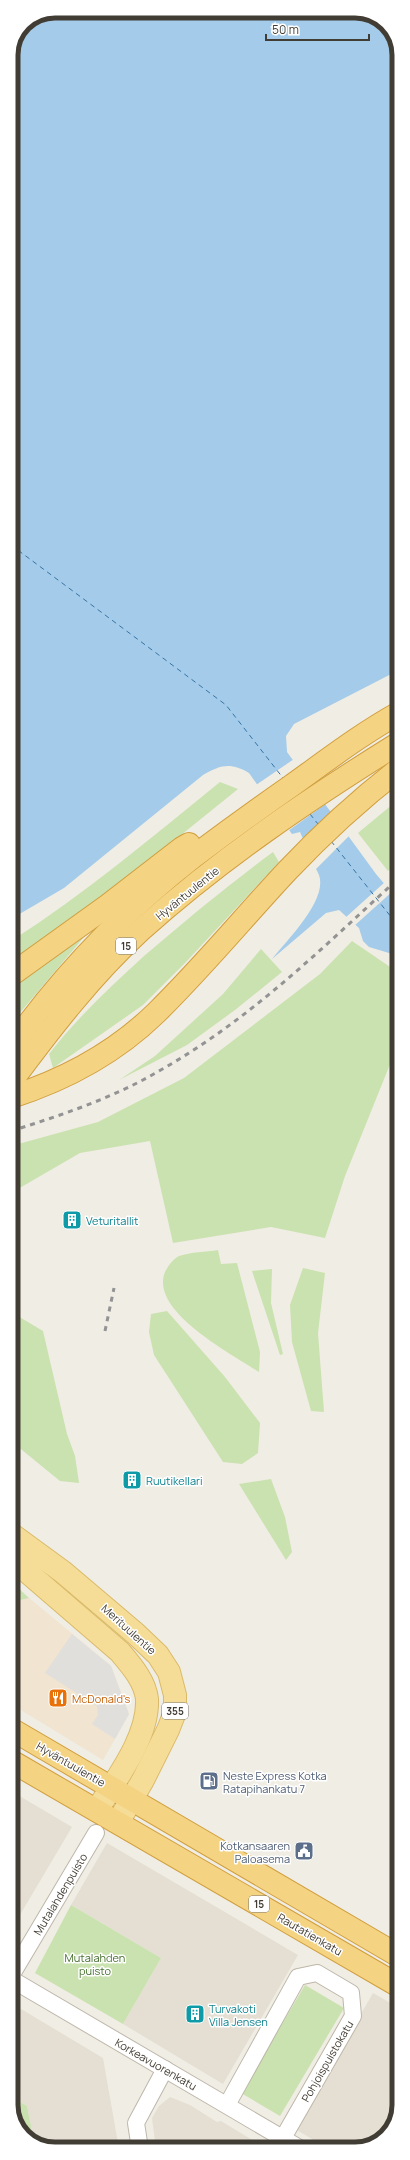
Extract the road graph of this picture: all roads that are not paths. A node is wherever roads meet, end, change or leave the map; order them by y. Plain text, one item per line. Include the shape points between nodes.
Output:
1 (392, 718) edge
2 (392, 747) edge
3 (392, 774) edge
4 (250, 815) junction
5 (18, 970) edge
6 (18, 1037) edge
7 (18, 1072) edge
8 (18, 1095) edge
9 (18, 1539) edge
10 (18, 1564) edge
11 (18, 1733) edge
12 (18, 1765) edge
13 (111, 1787) junction
14 (132, 1799) junction
15 (97, 1810) junction
16 (118, 1822) junction
17 (96, 1833) dead end
18 (392, 1952) edge
19 (18, 1966) edge
20 (18, 1982) edge
21 (392, 1982) edge
22 (165, 2069) junction
23 (227, 2105) junction
24 (282, 2138) junction
25 (139, 2142) edge
26 (289, 2142) edge

1 - 4 highway, Hyväntuulentie / 15
2 - 7 highway, Hyväntuulentie / 15 via 263,834 141,930 53,1025
3 - 8 highway via 354,804 288,870 156,1013 114,1047 83,1066
4 - 5 highway via 182,848
4 - 6 highway, Hyväntuulentie / 15 via 192,858 124,917 81,960 38,1009
9 - 14 main road, Merituulentie / 355 via 63,1572 136,1634 158,1655 170,1672 175,1695 174,1712 168,1730
10 - 13 main road, Merituulentie / 355 via 120,1652 141,1680 147,1698 146,1719 140,1736
11 - 13 highway, Hyväntuulentie / 15
12 - 15 highway, 15
13 - 14 highway, Hyväntuulentie / 15
13 - 15 main road, Merituulentie / 355
14 - 16 main road, Merituulentie / 355
14 - 18 highway, 15
15 - 16 highway, 15
16 - 21 highway, Rautatienkatu / 15
17 - 19 street, Mutalahdenpuisto
20 - 22 street, Korkeavuorenkatu
22 - 23 street, Korkeavuorenkatu
22 - 25 street via 136,2123
23 - 24 street, Korkeavuorenkatu
23 - 24 street, Pohjoispuistokatu via 298,1978 317,1973 351,1993 353,2016
24 - 26 street, Korkeavuorenkatu

